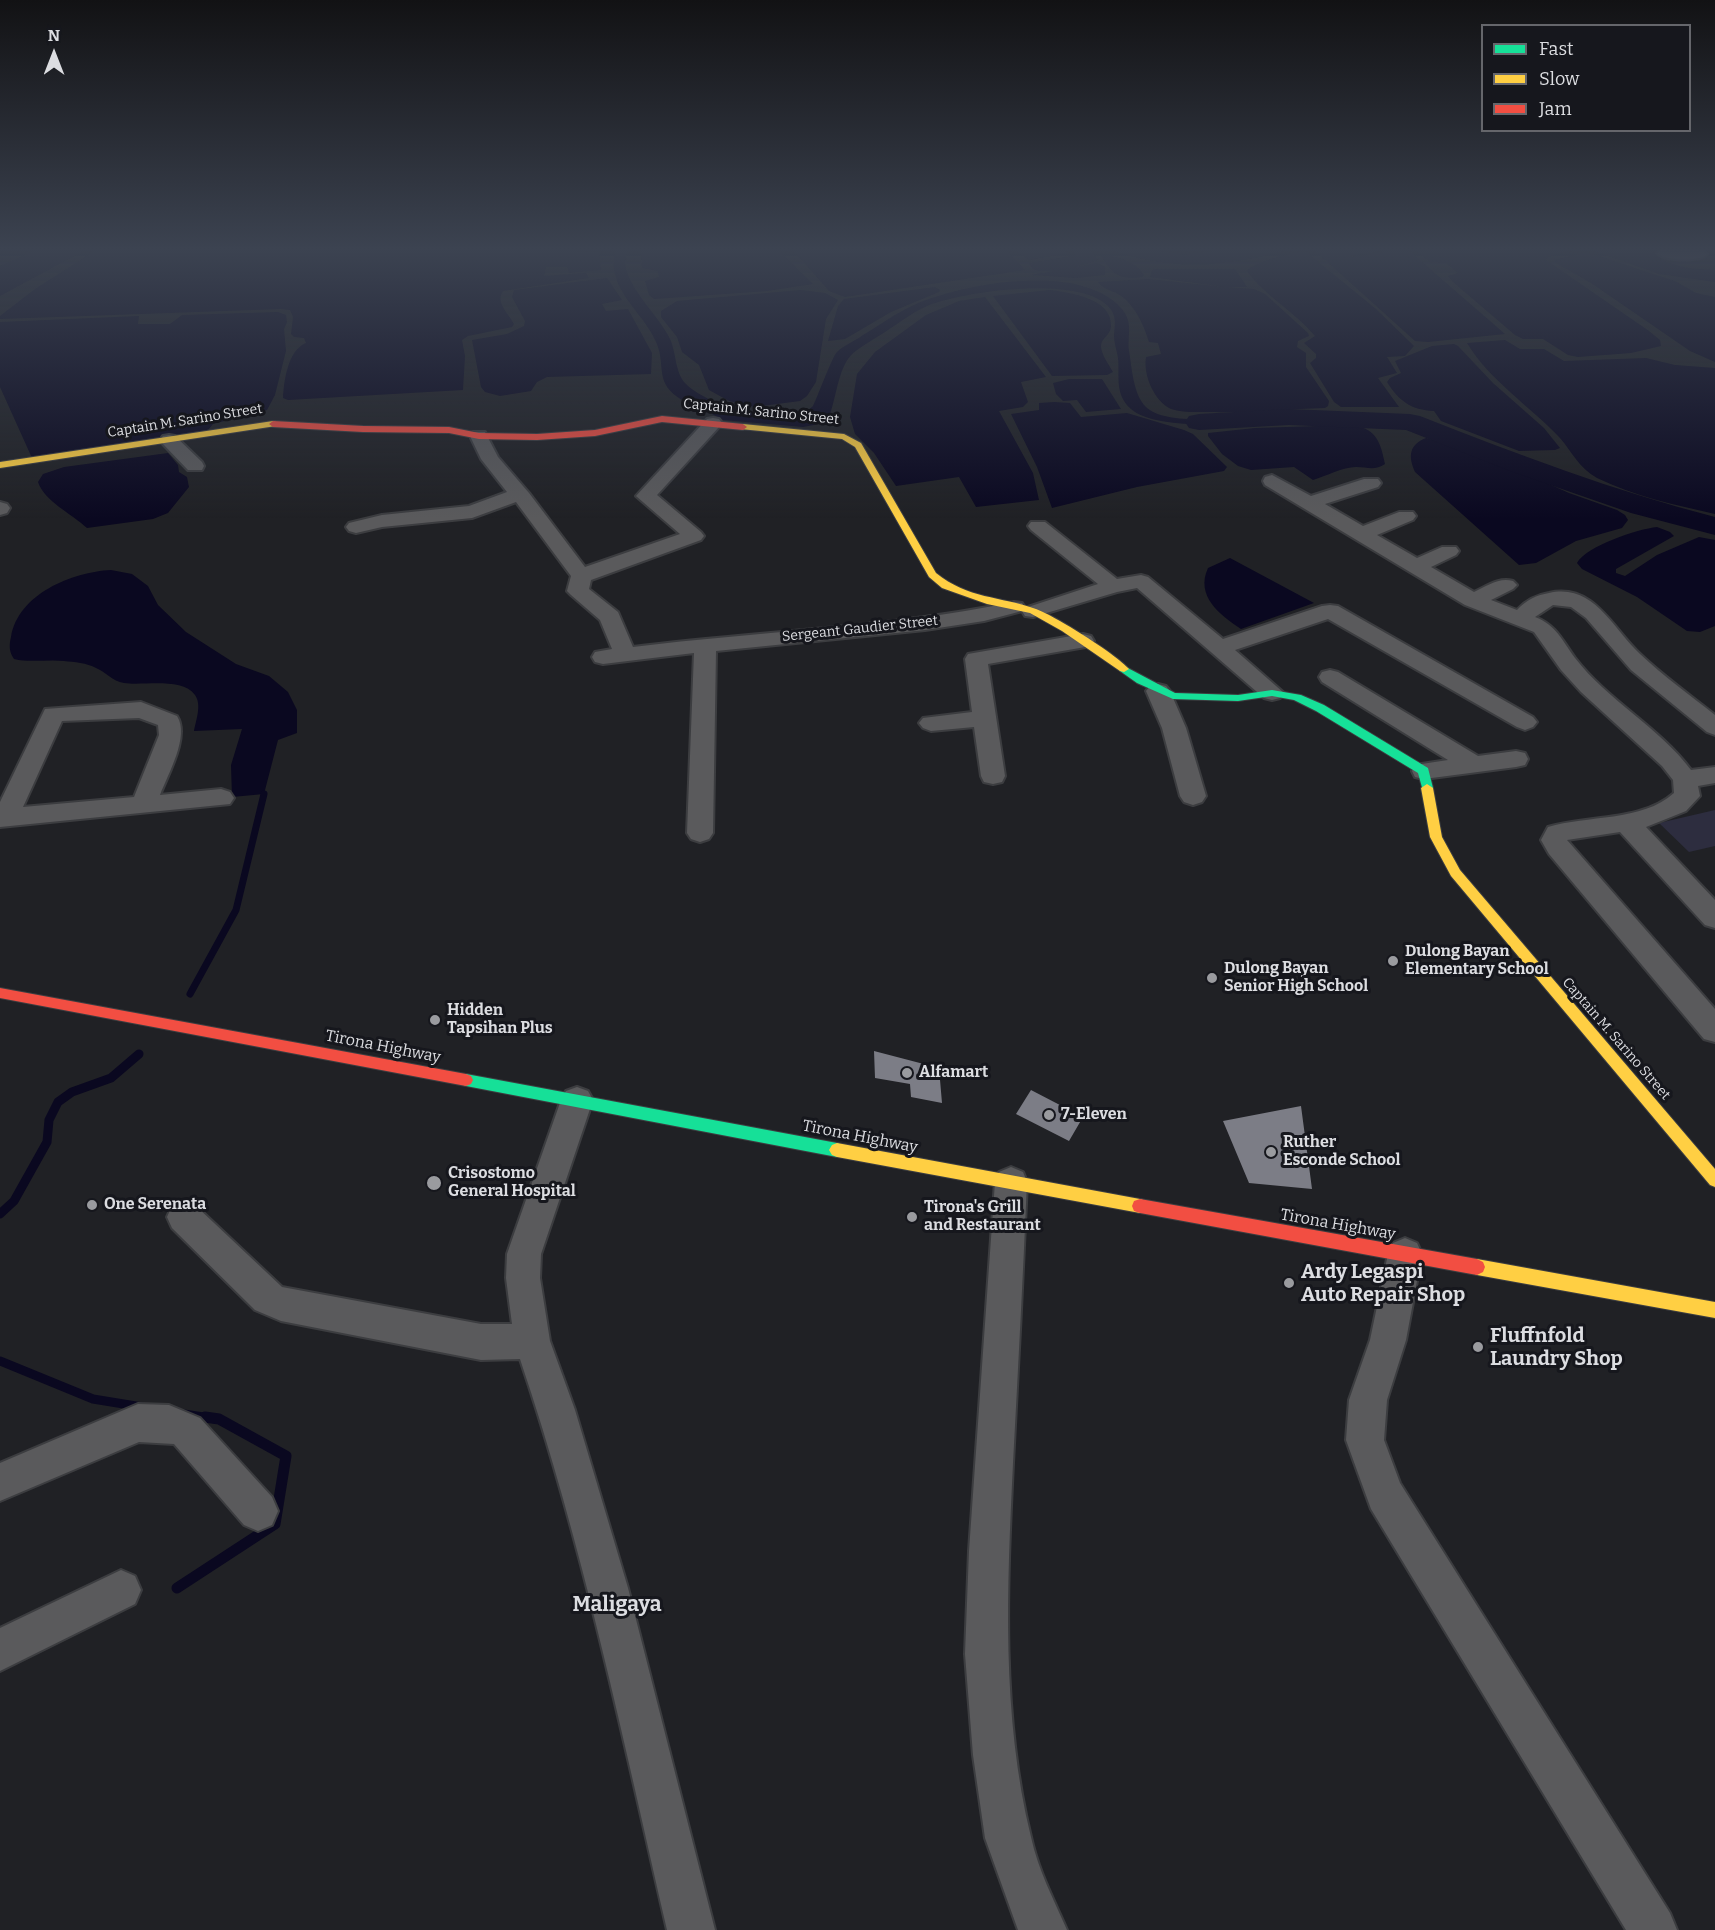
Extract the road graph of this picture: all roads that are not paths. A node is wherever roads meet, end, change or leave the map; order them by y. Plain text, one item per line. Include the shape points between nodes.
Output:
1 (713, 423) junction
2 (479, 435) junction
3 (170, 440) junction
4 (0, 465) edge
5 (195, 466) dead end
6 (1272, 481) dead end
7 (1371, 483) dead end
8 (519, 494) junction
9 (1308, 503) junction
10 (1406, 516) dead end
11 (1038, 526) dead end
12 (356, 527) dead end
13 (1363, 534) junction
14 (1449, 551) dead end
15 (1416, 566) junction
16 (582, 576) junction
17 (1506, 585) dead end
18 (1113, 586) junction
19 (1473, 600) junction
20 (1023, 609) junction
21 (1522, 618) junction
22 (1083, 641) junction
23 (705, 644) junction
24 (1218, 648) junction
25 (625, 654) junction
26 (603, 657) dead end
27 (1330, 677) dead end
28 (1158, 690) junction
29 (1272, 693) junction
30 (984, 718) junction
31 (1525, 722) dead end
32 (931, 723) dead end
33 (1715, 727) edge
34 (1516, 759) dead end
35 (1475, 765) junction
36 (1424, 771) junction
37 (1715, 774) edge
38 (993, 776) dead end
39 (1685, 779) junction
40 (1193, 796) dead end
41 (221, 798) dead end
42 (143, 805) junction
43 (3, 817) edge
44 (1626, 822) junction
45 (700, 833) dead end
46 (1715, 918) edge
47 (0, 993) edge
48 (1715, 1030) edge
49 (577, 1100) junction
50 (1715, 1180) edge
51 (1011, 1182) junction
52 (184, 1217) dead end
53 (1405, 1254) junction
54 (1715, 1310) edge
55 (532, 1341) junction
56 (0, 1482) edge
57 (258, 1511) dead end
58 (121, 1590) dead end
59 (0, 1650) edge
60 (691, 1930) edge
61 (1044, 1930) edge
62 (1653, 1930) edge

1 - 2 street, Captain M. Sarino Street via 662,419 567,436
1 - 16 street via 646,496 694,536
1 - 20 street, Captain M. Sarino Street via 824,433 852,440 932,575 946,586
2 - 3 street, Captain M. Sarino Street via 449,430 270,424
2 - 8 street via 490,459
3 - 4 street, Captain M. Sarino Street
3 - 5 street
6 - 9 street
7 - 9 street
8 - 12 street via 471,512
8 - 16 street
9 - 13 street
10 - 13 street
11 - 18 street
13 - 15 street
14 - 15 street
15 - 19 street
16 - 25 street via 578,591 610,617
17 - 19 street
18 - 20 street, Sergeant Gaudier Street
18 - 24 street, Sergeant Gaudier Street via 1141,581
19 - 21 street
20 - 22 street, Captain M. Sarino Street
20 - 23 street, Sergeant Gaudier Street via 884,629
21 - 33 street via 1538,602 1555,598 1580,603 1628,656
21 - 39 street via 1542,627 1589,687 1671,760
22 - 28 street, Captain M. Sarino Street
22 - 30 street via 976,660
23 - 25 street, Sergeant Gaudier Street
23 - 45 street
24 - 29 street
24 - 31 street via 1330,611
25 - 26 street, Sergeant Gaudier Street
27 - 35 street
28 - 29 street, Captain M. Sarino Street via 1196,698
28 - 40 street via 1174,728
29 - 36 street, Captain M. Sarino Street via 1297,697 1320,708
30 - 32 street
30 - 38 street
34 - 35 street
35 - 36 street
36 - 50 street, Captain M. Sarino Street via 1436,837 1455,873
37 - 39 street
39 - 44 street via 1687,796 1682,803
41 - 42 street
42 - 43 street
42 - 43 street via 171,735 169,721 141,710 53,714
44 - 46 street
44 - 48 street via 1557,833 1554,840
47 - 49 street, Tirona Highway
49 - 51 street, Tirona Highway
49 - 55 street via 524,1254 523,1278
51 - 53 street, Tirona Highway
51 - 61 street via 986,1654 995,1755 1008,1838 1032,1910
52 - 55 street via 267,1298 281,1304 481,1342
53 - 54 street, Tirona Highway
53 - 62 street via 1388,1340 1368,1400 1365,1440 1385,1495
55 - 60 street via 608,1588
56 - 57 street via 138,1423 163,1422 187,1431
58 - 59 street

